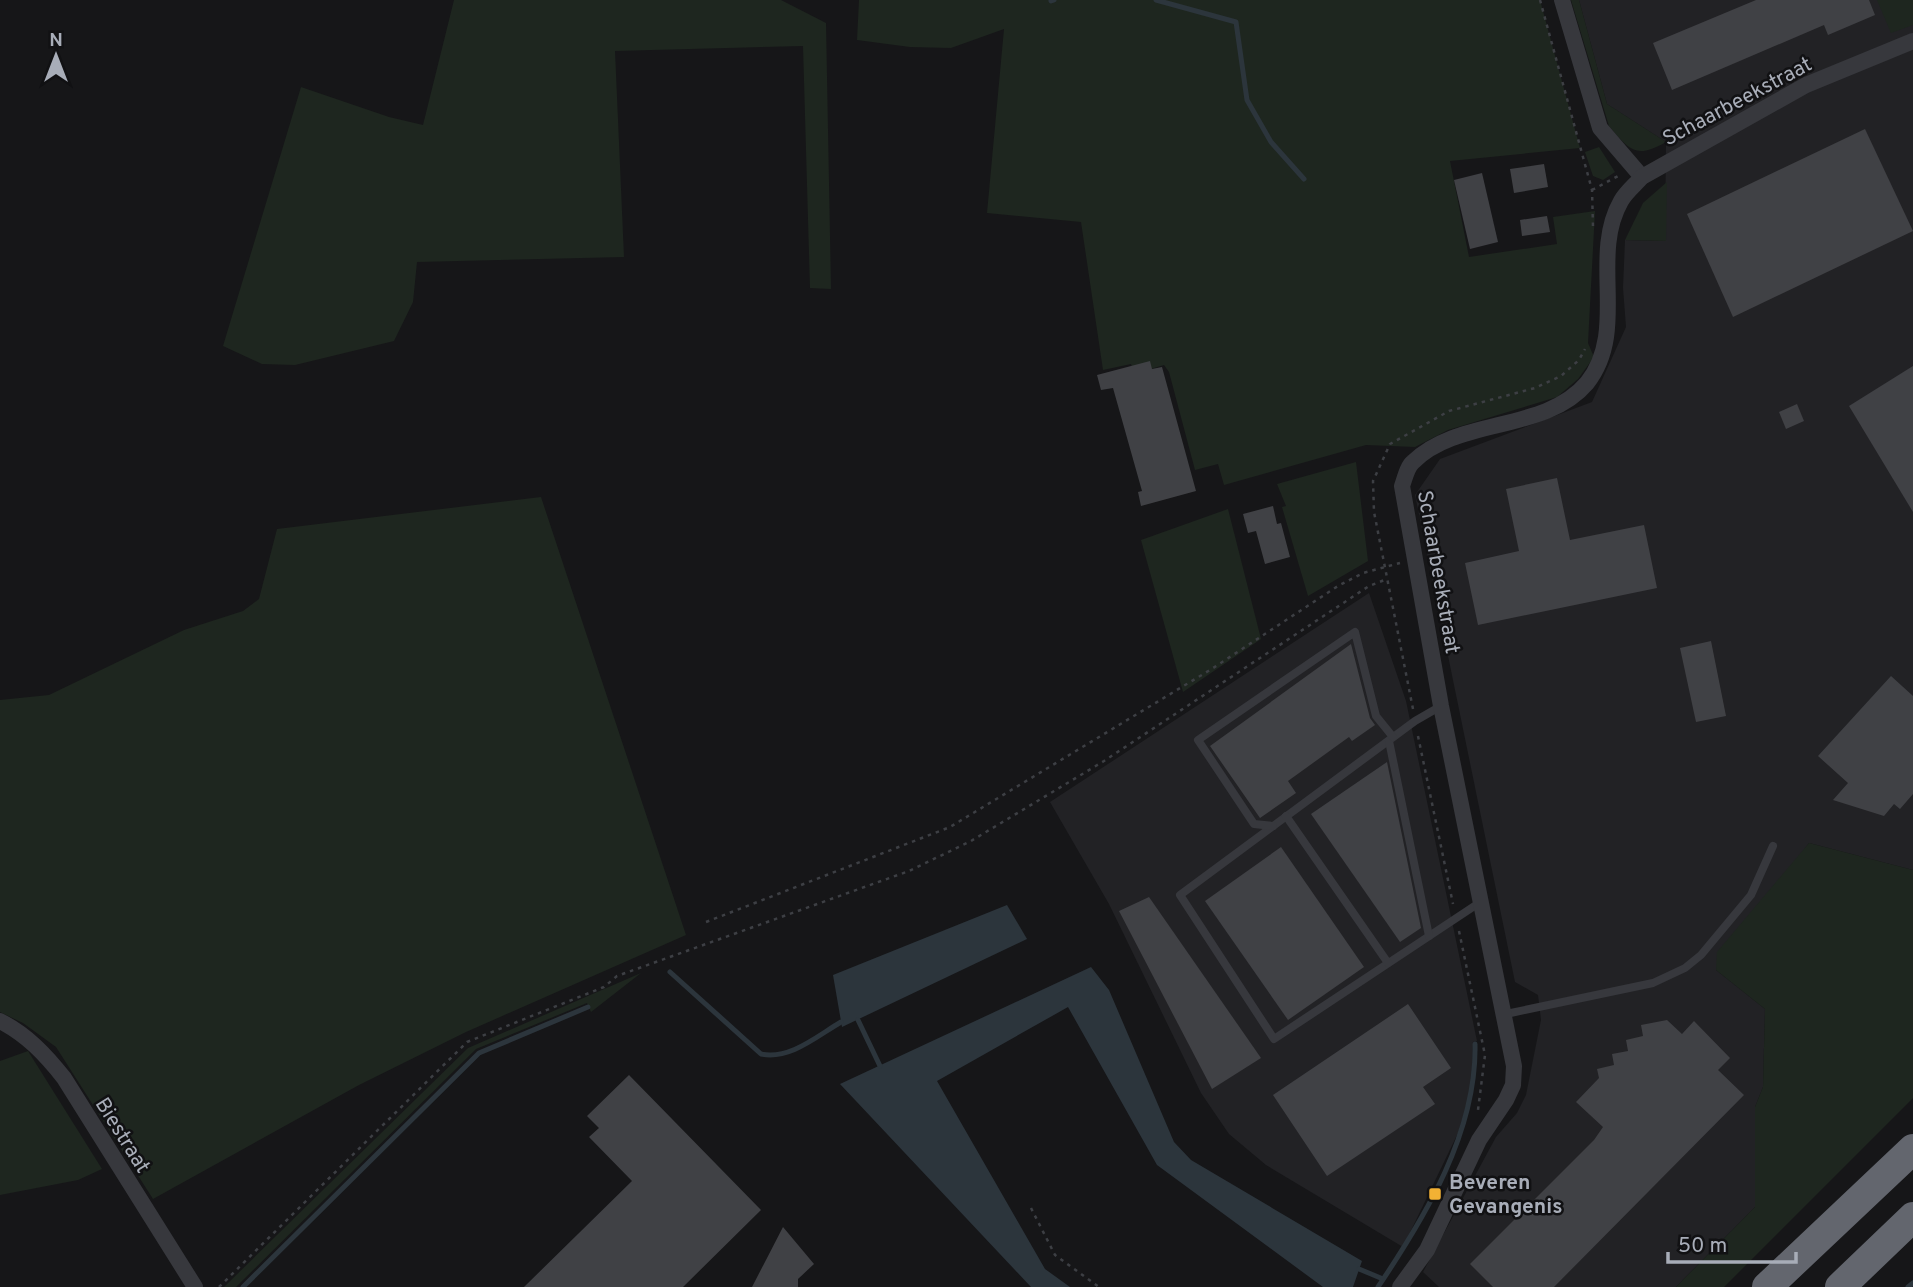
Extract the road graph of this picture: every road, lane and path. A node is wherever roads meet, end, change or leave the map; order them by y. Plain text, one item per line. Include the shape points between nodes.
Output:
1 (1540, 0) edge
2 (1562, 0) edge
3 (1913, 41) edge
4 (1642, 177) junction
5 (1592, 238) dead end
6 (1588, 344) dead end
7 (1413, 560) junction
8 (1385, 567) junction
9 (1387, 579) junction
10 (1441, 706) junction
11 (1415, 721) junction
12 (1391, 739) junction
13 (1286, 816) junction
14 (1273, 826) junction
15 (1773, 846) dead end
16 (1482, 901) junction
17 (1456, 918) junction
18 (706, 922) dead end
19 (1429, 936) junction
20 (1388, 963) junction
21 (1506, 1014) junction
22 (0, 1021) edge
23 (1479, 1140) junction
24 (1913, 1149) edge
25 (1031, 1208) dead end
26 (1913, 1217) edge
27 (195, 1287) edge
28 (219, 1287) edge
29 (1099, 1287) edge
30 (1400, 1287) edge
31 (1768, 1287) edge
32 (1840, 1287) edge

1 - 5 path via 1592,190
2 - 4 street via 1600,128
3 - 4 street, Schaarbeekstraat via 1805,85
4 - 7 street, Schaarbeekstraat via 1622,200 1609,237 1607,333 1597,368 1565,402 1430,449 1411,463 1402,486
6 - 8 path via 1561,376 1535,388 1449,411 1390,444 1373,481
7 - 8 path
7 - 10 street, Schaarbeekstraat
8 - 9 path
8 - 18 path via 1338,586 1210,670 950,827
9 - 11 path
9 - 28 path via 1369,586 1104,761 960,847 909,871 617,976 604,987 467,1042
10 - 11 lane
10 - 16 street, Schaarbeekstraat
11 - 12 lane
11 - 17 path
12 - 13 lane
12 - 14 lane via 1376,716 1355,632 1198,740 1254,824
12 - 19 lane
13 - 14 lane
13 - 20 lane
14 - 20 lane via 1180,895 1275,1039
15 - 21 lane via 1751,895 1685,968 1653,983
16 - 17 lane
16 - 21 street, Schaarbeekstraat
17 - 19 lane
17 - 23 path via 1485,1055 1476,1119
19 - 20 lane
21 - 23 street, Schaarbeekstraat via 1513,1084
22 - 27 street, Biestraat via 20,1031 64,1078
23 - 30 street, Schaarbeekstraat via 1427,1250
24 - 31 highway
25 - 29 path via 1055,1255
26 - 32 highway

